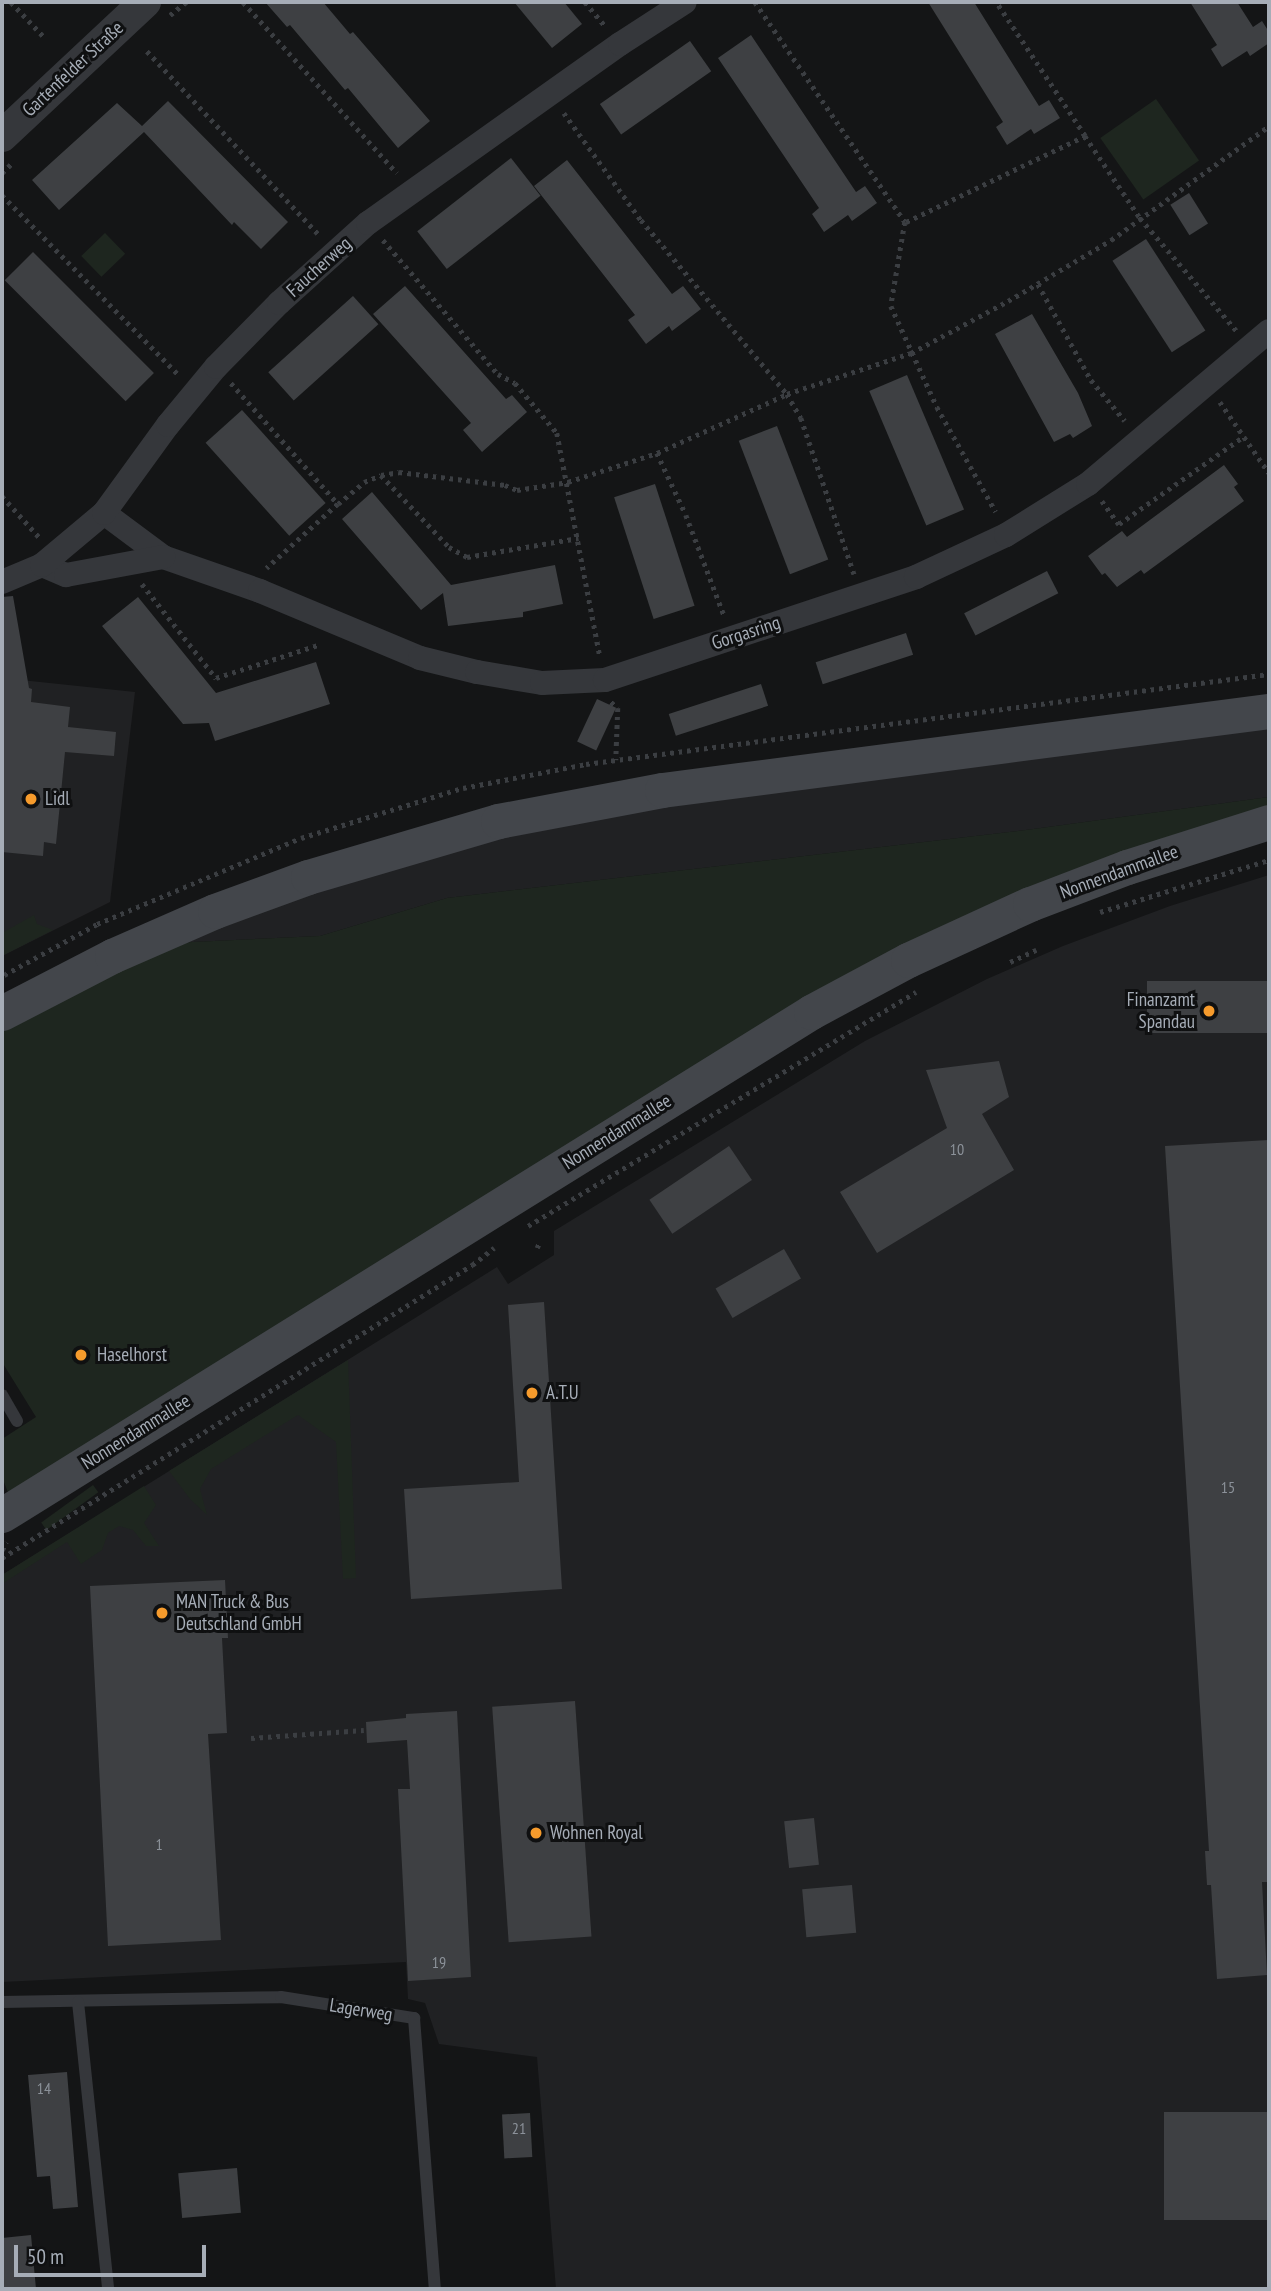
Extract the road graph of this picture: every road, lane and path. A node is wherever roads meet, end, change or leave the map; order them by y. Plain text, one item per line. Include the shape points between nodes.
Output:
1 (12, 2) edge
2 (145, 2) edge
3 (243, 2) edge
4 (586, 2) edge
5 (685, 2) edge
6 (755, 2) edge
7 (996, 2) edge
8 (610, 32) dead end
9 (45, 38) dead end
10 (147, 51) dead end
11 (550, 94) junction
12 (1269, 126) edge
13 (2, 136) edge
14 (1085, 136) junction
15 (402, 178) dead end
16 (2, 195) edge
17 (1140, 218) junction
18 (905, 222) junction
19 (368, 223) junction
20 (323, 240) dead end
21 (1038, 284) junction
22 (1236, 331) dead end
23 (1269, 331) edge
24 (911, 353) junction
25 (216, 368) junction
26 (183, 379) dead end
27 (1208, 384) junction
28 (787, 394) junction
29 (1244, 436) junction
30 (1141, 440) junction
31 (657, 453) junction
32 (1269, 473) edge
33 (381, 475) junction
34 (568, 482) junction
35 (1088, 484) junction
36 (2, 496) edge
37 (338, 504) junction
38 (996, 512) dead end
39 (104, 513) junction
40 (578, 538) junction
41 (43, 553) junction
42 (163, 557) junction
43 (854, 575) dead end
44 (2, 582) edge
45 (141, 583) dead end
46 (260, 591) junction
47 (725, 619) dead end
48 (332, 621) junction
49 (606, 690) junction
50 (1269, 711) edge
51 (616, 760) dead end
52 (1269, 822) edge
53 (1269, 860) edge
54 (1090, 913) dead end
55 (1036, 950) dead end
56 (1010, 962) dead end
57 (922, 988) dead end
58 (2, 1013) edge
59 (520, 1231) dead end
60 (540, 1241) dead end
61 (500, 1244) dead end
62 (537, 1248) dead end
63 (2, 1395) edge
64 (17, 1421) dead end
65 (2, 1516) edge
66 (2, 1558) edge
67 (364, 1730) dead end
68 (251, 1738) dead end
69 (2, 2002) edge
70 (78, 2002) junction
71 (108, 2289) edge
72 (435, 2289) edge

1 - 9 path
2 - 13 street, Gartenfelder Straße
3 - 15 path
4 - 8 path
5 - 11 street, Faucherweg
6 - 18 path
7 - 14 path
10 - 20 path
11 - 19 street, Faucherweg
11 - 28 path via 641,220
12 - 17 path
14 - 17 path
14 - 18 path
16 - 26 path
17 - 21 path
17 - 22 path
18 - 24 path via 891,306
19 - 25 street, Faucherweg via 279,303
19 - 34 path via 498,374 515,383 557,433
21 - 24 path
21 - 30 path via 1091,380
23 - 27 street, Gorgasring
24 - 28 path
24 - 38 path
25 - 37 path
25 - 39 street, Faucherweg
27 - 29 path
27 - 30 street, Gorgasring
28 - 31 path
28 - 43 path via 801,418
29 - 32 path
29 - 35 path via 1119,524
30 - 35 street, Gorgasring
31 - 34 path
31 - 47 path
33 - 34 path via 399,472 517,490
33 - 37 path via 364,482
33 - 40 path via 450,547 467,557
34 - 40 path
35 - 49 street, Gorgasring via 1006,535 916,577
36 - 41 path
37 - 46 path via 263,572
39 - 41 street, Faucherweg
39 - 42 street, Gorgasring
40 - 49 path
41 - 42 street, Gorgasring via 66,575
41 - 44 street, Faucherweg
42 - 46 street, Gorgasring
45 - 48 path via 216,678 322,643
46 - 48 street, Gorgasring
48 - 49 street, Gorgasring via 420,658 477,673
49 - 51 path via 618,708
50 - 58 main road via 662,790 498,821 320,873 215,911 112,956
52 - 65 main road, Nonnendammallee via 1126,867 1030,904 908,960 811,1012
53 - 54 path via 1117,909
55 - 56 path
57 - 59 path
60 - 62 path
61 - 66 path
63 - 64 lane
67 - 68 path
69 - 70 lane, Lagerweg
70 - 71 lane
70 - 72 lane, Lagerweg via 281,1997 414,2018

